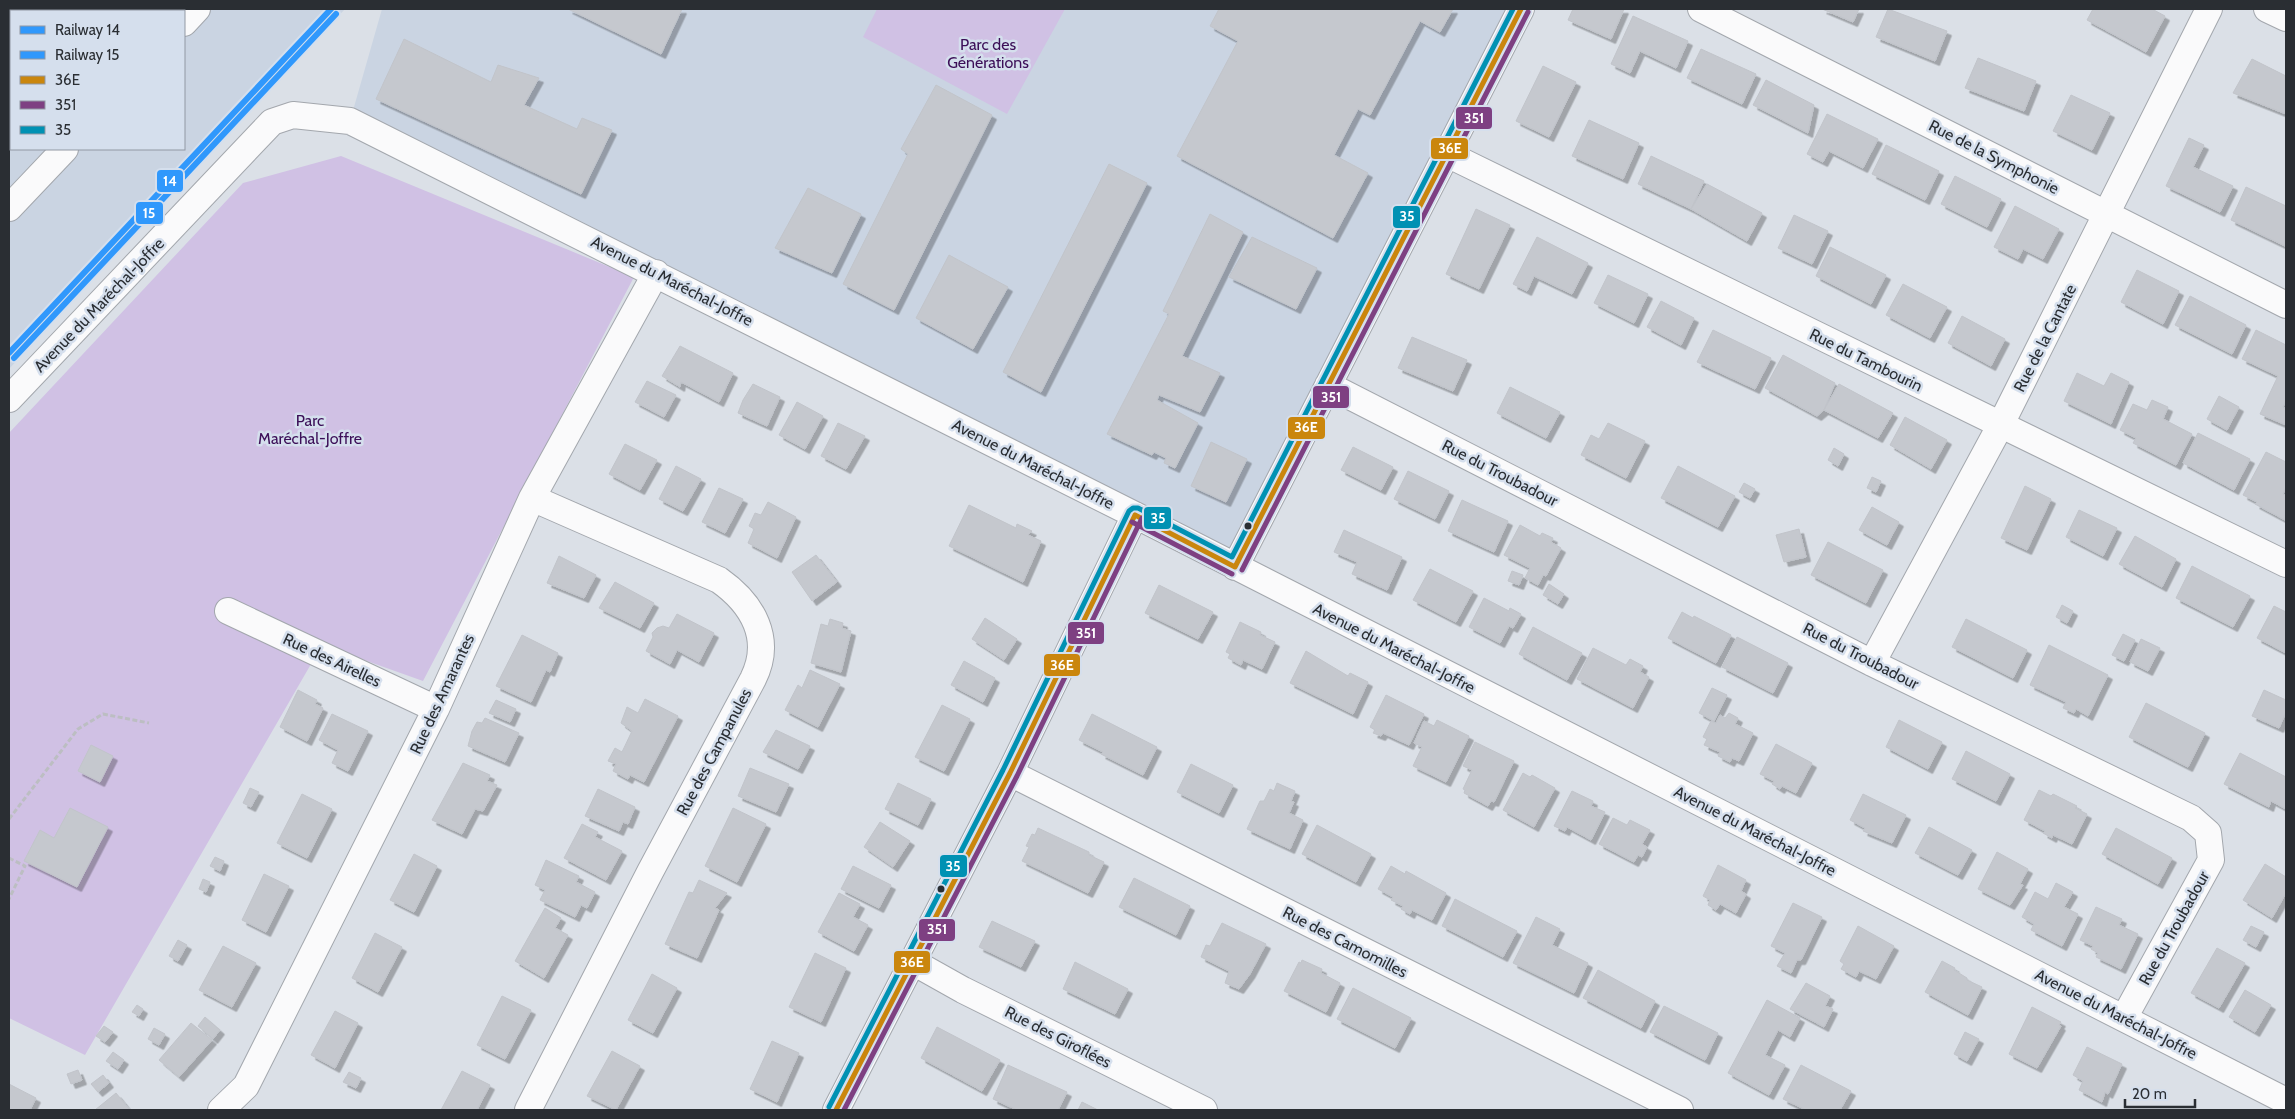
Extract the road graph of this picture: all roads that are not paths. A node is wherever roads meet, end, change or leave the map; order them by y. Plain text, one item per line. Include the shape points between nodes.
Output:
1 (197, 9) edge
2 (1522, 9) edge
3 (1701, 9) edge
4 (2209, 9) edge
5 (2267, 9) edge
6 (2286, 18) edge
7 (185, 22) edge
8 (64, 150) edge
9 (1447, 154) junction
10 (9, 208) edge
11 (2107, 214) junction
12 (656, 273) junction
13 (2286, 304) edge
14 (1328, 385) junction
15 (9, 399) edge
16 (2000, 426) junction
17 (532, 498) junction
18 (1135, 515) junction
19 (2286, 564) edge
20 (1235, 567) junction
21 (228, 611) dead end
22 (1872, 663) junction
23 (436, 709) junction
24 (1010, 773) junction
25 (913, 962) junction
26 (2124, 1018) junction
27 (2286, 1101) edge
28 (221, 1110) edge
29 (528, 1110) edge
30 (836, 1110) edge
31 (1204, 1110) edge
32 (1680, 1110) edge

1 - 7 street
2 - 9 street
3 - 11 street, Rue de la Symphonie
4 - 11 street, Rue de la Cantate
5 - 6 street
8 - 10 street
9 - 14 street
9 - 16 street, Rue du Tambourin
11 - 13 street, Rue de la Symphonie
11 - 16 street, Rue de la Cantate
12 - 15 street, Avenue du Maréchal-Joffre via 350,121 293,116 272,122
12 - 17 street, Rue des Amarantes
12 - 18 street, Avenue du Maréchal-Joffre
14 - 20 street
14 - 22 street, Rue du Troubadour
16 - 19 street, Rue du Tambourin
16 - 22 street, Rue de la Cantate
17 - 23 street, Rue des Amarantes
17 - 29 street, Rue des Campanules via 719,580 734,590 754,616 762,650 760,666
18 - 20 street, Avenue du Maréchal-Joffre
18 - 24 street
20 - 26 street, Avenue du Maréchal-Joffre
21 - 23 street, Rue des Airelles
22 - 26 street, Rue du Troubadour via 2191,818 2208,833 2211,860
23 - 28 street, Rue des Amarantes via 246,1086
24 - 25 street
24 - 32 street, Rue des Camomilles
25 - 30 street
25 - 31 street, Rue des Giroflées via 962,990
26 - 27 street, Avenue du Maréchal-Joffre

